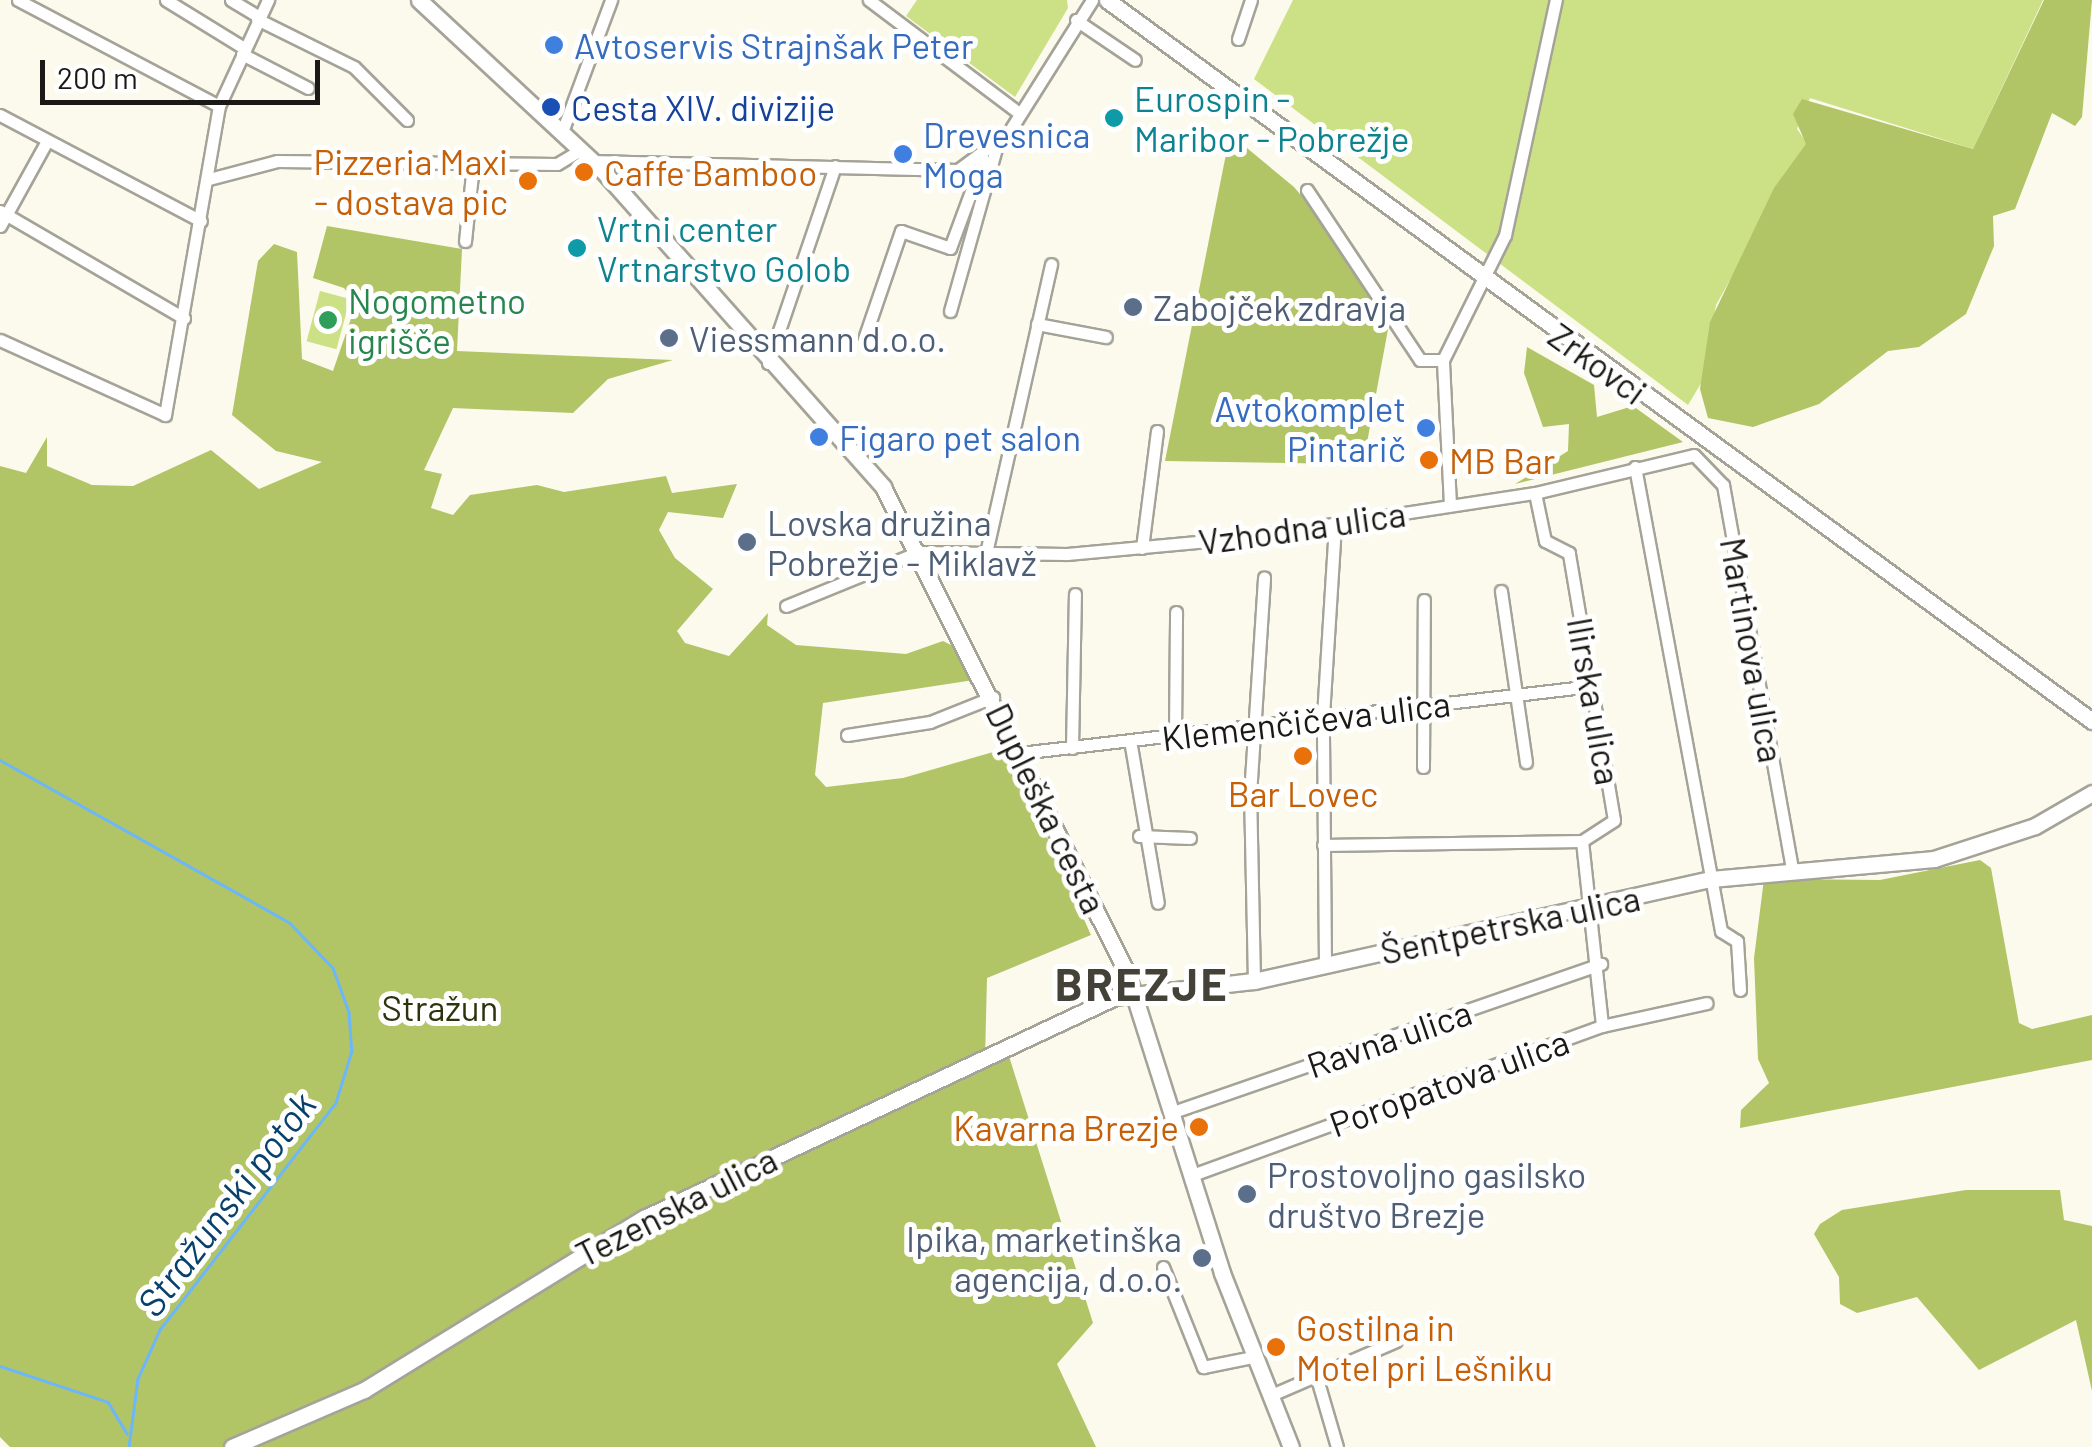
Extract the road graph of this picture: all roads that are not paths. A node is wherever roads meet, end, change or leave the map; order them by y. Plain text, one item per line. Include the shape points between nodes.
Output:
1 (18, 0) edge
2 (166, 0) edge
3 (231, 0) edge
4 (268, 0) edge
5 (419, 0) edge
6 (611, 0) edge
7 (868, 0) edge
8 (1092, 0) edge
9 (1106, 0) edge
10 (1251, 0) edge
11 (1556, 0) edge
12 (258, 18) junction
13 (1076, 20) junction
14 (1238, 39) dead end
15 (243, 51) junction
16 (1135, 60) dead end
17 (308, 88) dead end
18 (220, 106) junction
19 (1015, 110) junction
20 (0, 115) edge
21 (407, 120) dead end
22 (562, 132) junction
23 (47, 141) junction
24 (996, 148) junction
25 (586, 155) junction
26 (983, 159) junction
27 (473, 165) junction
28 (835, 166) junction
29 (209, 179) junction
30 (1306, 190) dead end
31 (2, 217) edge
32 (201, 220) junction
33 (465, 241) dead end
34 (1051, 264) dead end
35 (1480, 278) junction
36 (950, 312) dead end
37 (184, 318) junction
38 (1037, 324) junction
39 (864, 336) dead end
40 (1106, 337) dead end
41 (0, 340) edge
42 (1443, 360) junction
43 (768, 363) junction
44 (1157, 430) dead end
45 (1680, 455) joint
46 (1635, 467) junction
47 (1535, 493) junction
48 (1450, 505) junction
49 (1335, 524) junction
50 (1142, 548) junction
51 (918, 552) junction
52 (986, 553) junction
53 (1264, 577) dead end
54 (1501, 591) dead end
55 (1075, 594) dead end
56 (1424, 600) dead end
57 (786, 606) dead end
58 (1176, 612) dead end
59 (1592, 686) junction
60 (1516, 695) junction
61 (993, 697) junction
62 (1420, 706) junction
63 (1323, 716) junction
64 (2092, 721) edge
65 (1254, 724) junction
66 (847, 735) dead end
67 (1176, 735) junction
68 (1130, 740) junction
69 (1072, 748) junction
70 (1020, 753) junction
71 (1526, 762) dead end
72 (1423, 766) dead end
73 (2092, 793) edge
74 (1139, 836) junction
75 (1190, 838) dead end
76 (1582, 841) junction
77 (1323, 846) junction
78 (1793, 873) junction
79 (1711, 879) junction
80 (1158, 903) dead end
81 (1593, 906) junction
82 (1325, 964) junction
83 (1602, 964) junction
84 (1254, 981) junction
85 (1740, 990) dead end
86 (1135, 995) junction
87 (1707, 1003) dead end
88 (1602, 1026) junction
89 (1176, 1111) junction
90 (1195, 1174) junction
91 (1163, 1267) dead end
92 (1396, 1340) dead end
93 (1252, 1356) junction
94 (1318, 1382) junction
95 (1269, 1396) junction
96 (232, 1447) edge
97 (1291, 1447) edge
98 (1337, 1447) edge

1 - 18 street
2 - 15 street
3 - 12 street
4 - 12 street
5 - 22 street
6 - 22 street
7 - 19 street
8 - 13 street
9 - 35 street, Zrkovci
10 - 14 street
11 - 35 street via 1510,216
12 - 15 street
12 - 21 street via 354,67
13 - 16 street
13 - 19 street
15 - 17 street
15 - 18 street
18 - 29 street
19 - 24 street
20 - 23 street
22 - 25 street
23 - 31 street
23 - 32 street
24 - 26 street
24 - 36 street
25 - 27 street via 557,164
25 - 28 street
25 - 43 street
26 - 28 street via 940,172
26 - 39 street via 950,248 901,231
27 - 29 street via 277,162
27 - 33 street
28 - 43 street
29 - 32 street
30 - 42 street via 1420,360
31 - 37 street
32 - 37 street
34 - 38 street
35 - 42 street
35 - 64 street, Zrkovci
37 - 41 street via 165,415
38 - 40 street
38 - 52 street
42 - 48 street
43 - 51 street via 866,463
44 - 50 street
45 - 46 street, Vzhodna ulica
45 - 78 street, Martinova ulica via 1707,462 1722,486
46 - 47 street, Vzhodna ulica
46 - 79 street
47 - 48 street, Vzhodna ulica
47 - 59 street, Ilirska ulica via 1545,541 1569,553
48 - 49 street, Vzhodna ulica
49 - 50 street, Vzhodna ulica
49 - 63 street
50 - 52 street, Vzhodna ulica
51 - 52 street, Vzhodna ulica
51 - 57 street
51 - 61 street, Dupleška cesta
53 - 65 street
54 - 60 street
55 - 69 street
56 - 62 street
58 - 67 street
59 - 60 street, Klemenčičeva ulica
59 - 76 street, Ilirska ulica via 1615,816
60 - 62 street, Klemenčičeva ulica
60 - 71 street
61 - 66 street via 930,722
61 - 70 street, Dupleška cesta
62 - 63 street, Klemenčičeva ulica
62 - 72 street
63 - 65 street, Klemenčičeva ulica
63 - 77 street
65 - 67 street, Klemenčičeva ulica
65 - 84 street
67 - 68 street, Klemenčičeva ulica
68 - 69 street, Klemenčičeva ulica
68 - 74 street
69 - 70 street, Klemenčičeva ulica
70 - 86 street, Dupleška cesta
73 - 78 street, Šentpetrska ulica via 1988,845 1886,867
74 - 75 street
74 - 80 street
76 - 77 street
76 - 81 street
77 - 82 street
78 - 79 street, Šentpetrska ulica
79 - 81 street, Šentpetrska ulica
79 - 85 street via 1721,931 1737,941
81 - 82 street, Šentpetrska ulica
81 - 83 street
82 - 84 street, Šentpetrska ulica
83 - 88 street
83 - 89 street, Ravna ulica
84 - 86 street, Šentpetrska ulica
86 - 89 street, Dupleška cesta
86 - 96 street, Tezenska ulica via 644,1218 364,1390
87 - 88 street, Poropatova ulica
88 - 90 street, Poropatova ulica
89 - 90 street, Dupleška cesta
90 - 93 street, Dupleška cesta
91 - 93 street via 1203,1367
92 - 94 street
93 - 95 street, Dupleška cesta
94 - 95 street
94 - 98 street
95 - 97 street, Dupleška cesta

